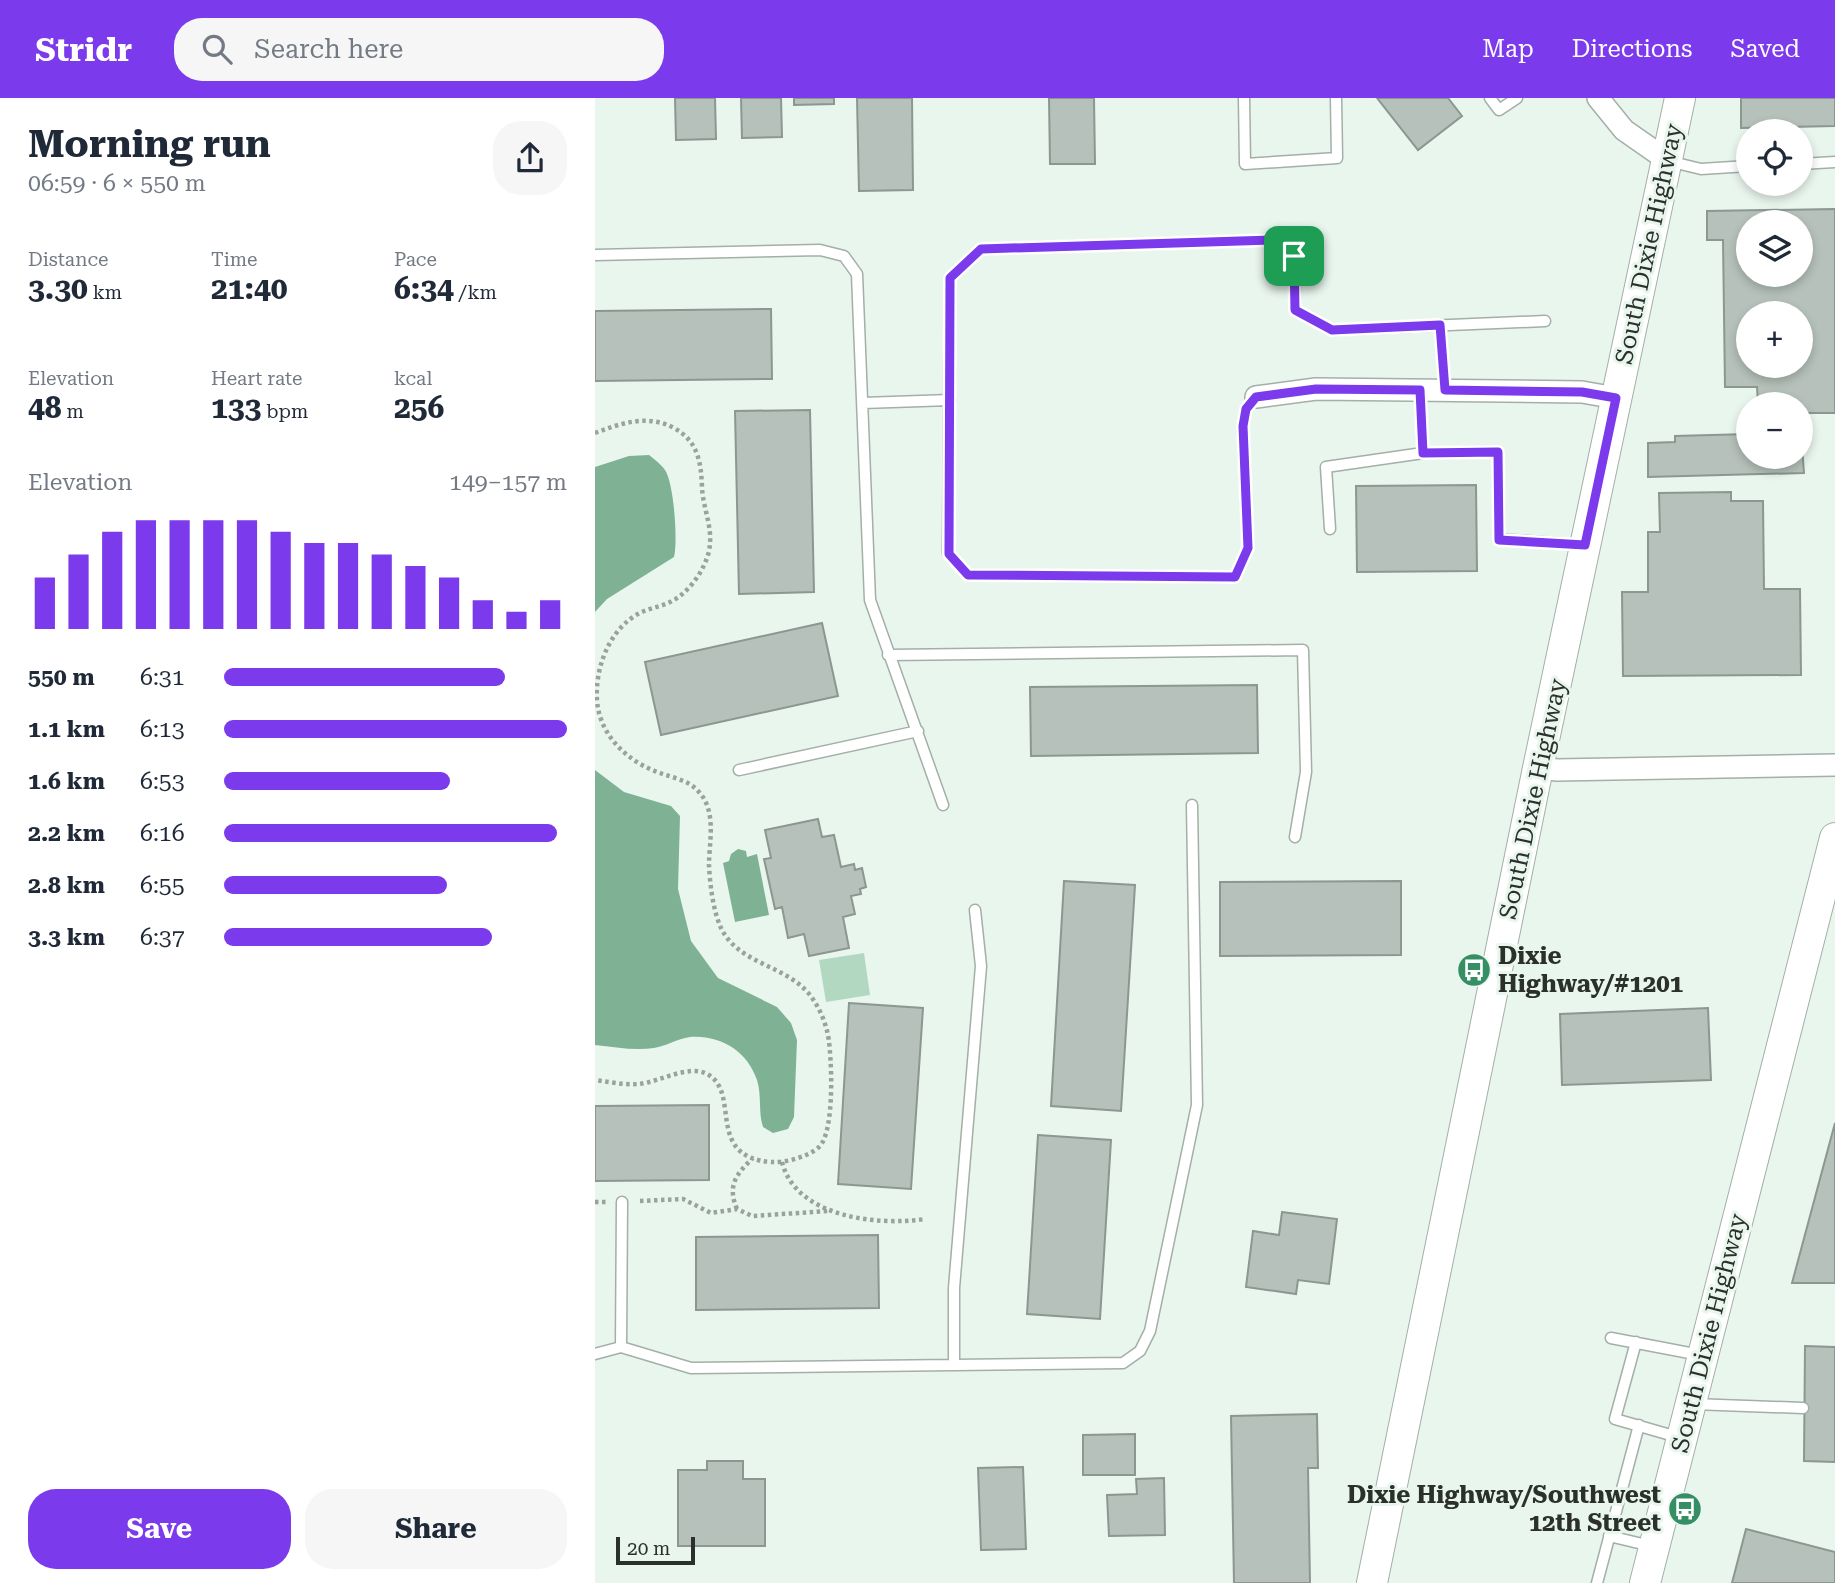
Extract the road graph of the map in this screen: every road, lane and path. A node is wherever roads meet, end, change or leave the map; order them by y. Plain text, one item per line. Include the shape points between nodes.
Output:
1 (1244, 98) edge
2 (1336, 98) edge
3 (1490, 98) edge
4 (1517, 98) edge
5 (1598, 98) edge
6 (1680, 98) edge
7 (1667, 160) junction
8 (1835, 162) edge
9 (1813, 163) edge
10 (1736, 167) edge
11 (595, 255) edge
12 (1545, 321) dead end
13 (1440, 325) junction
14 (1420, 390) junction
15 (1445, 390) junction
16 (1256, 397) joint
17 (1616, 398) junction
18 (950, 400) junction
19 (863, 402) junction
20 (595, 433) edge
21 (1423, 453) junction
22 (1330, 529) dead end
23 (1585, 545) junction
24 (888, 654) junction
25 (918, 731) junction
26 (1835, 765) edge
27 (1538, 768) junction
28 (739, 771) dead end
29 (943, 805) dead end
30 (1192, 805) dead end
31 (1295, 837) dead end
32 (1835, 838) edge
33 (975, 910) dead end
34 (595, 1080) edge
35 (753, 1158) junction
36 (782, 1162) junction
37 (622, 1202) joint
38 (737, 1209) junction
39 (829, 1210) junction
40 (925, 1219) dead end
41 (1611, 1338) dead end
42 (1636, 1342) junction
43 (621, 1347) junction
44 (595, 1354) edge
45 (1703, 1356) junction
46 (954, 1364) junction
47 (1690, 1404) junction
48 (1803, 1408) dead end
49 (1639, 1425) junction
50 (1682, 1438) junction
51 (1609, 1536) junction
52 (1654, 1547) junction
53 (1372, 1583) edge
54 (1597, 1583) edge
55 (1645, 1583) edge

1 - 2 lane via 1245,164 1337,158
3 - 4 lane via 1499,110
5 - 7 street via 1624,130
6 - 7 main road, South Dixie Highway
7 - 10 lane via 1700,169
7 - 17 main road, South Dixie Highway
8 - 9 lane
11 - 19 lane via 820,250 844,257 857,274
12 - 13 lane
13 - 15 lane
13 - 18 lane via 1332,330 1295,310 1294,256 1276,240 981,249 950,278
14 - 15 street
14 - 16 street via 1316,389
14 - 21 lane
15 - 17 street via 1582,392
16 - 18 lane via 1246,409 1243,426 1248,548 1235,577 968,575 949,554
17 - 23 main road, South Dixie Highway
18 - 19 lane
19 - 24 lane via 870,600
20 - 36 path via 647,419 687,436 701,459 712,536 707,558 686,590 669,603 632,617 618,633 603,653 597,699 601,722 610,737 639,765 683,780 699,792 708,809 711,885 720,926 731,944 743,956 792,979 820,1010 828,1035 831,1074 828,1133 818,1147
21 - 22 lane via 1326,467
21 - 23 lane via 1498,452 1499,540
23 - 27 main road, South Dixie Highway
24 - 25 lane
24 - 31 lane via 1303,650 1306,772
25 - 28 lane
25 - 29 lane
26 - 27 street
27 - 53 main road, South Dixie Highway
30 - 46 lane via 1197,1105 1150,1331 1140,1351 1123,1363
32 - 45 main road, South Dixie Highway
33 - 46 lane via 981,966 954,1288
34 - 35 path via 640,1084 698,1070 708,1074 721,1091 733,1142
35 - 36 path
35 - 38 path via 733,1182 731,1195
36 - 39 path via 795,1185
37 - 38 path via 683,1199 711,1213
37 - 43 lane
38 - 39 path via 752,1216
39 - 40 path via 895,1223
41 - 42 lane
42 - 45 lane
42 - 49 lane via 1615,1419
43 - 44 lane
43 - 46 lane via 691,1368
45 - 47 main road, South Dixie Highway
47 - 48 lane
47 - 50 main road, South Dixie Highway
49 - 50 lane
49 - 51 lane
50 - 52 main road, South Dixie Highway
51 - 52 lane
51 - 54 lane
52 - 55 main road, South Dixie Highway

